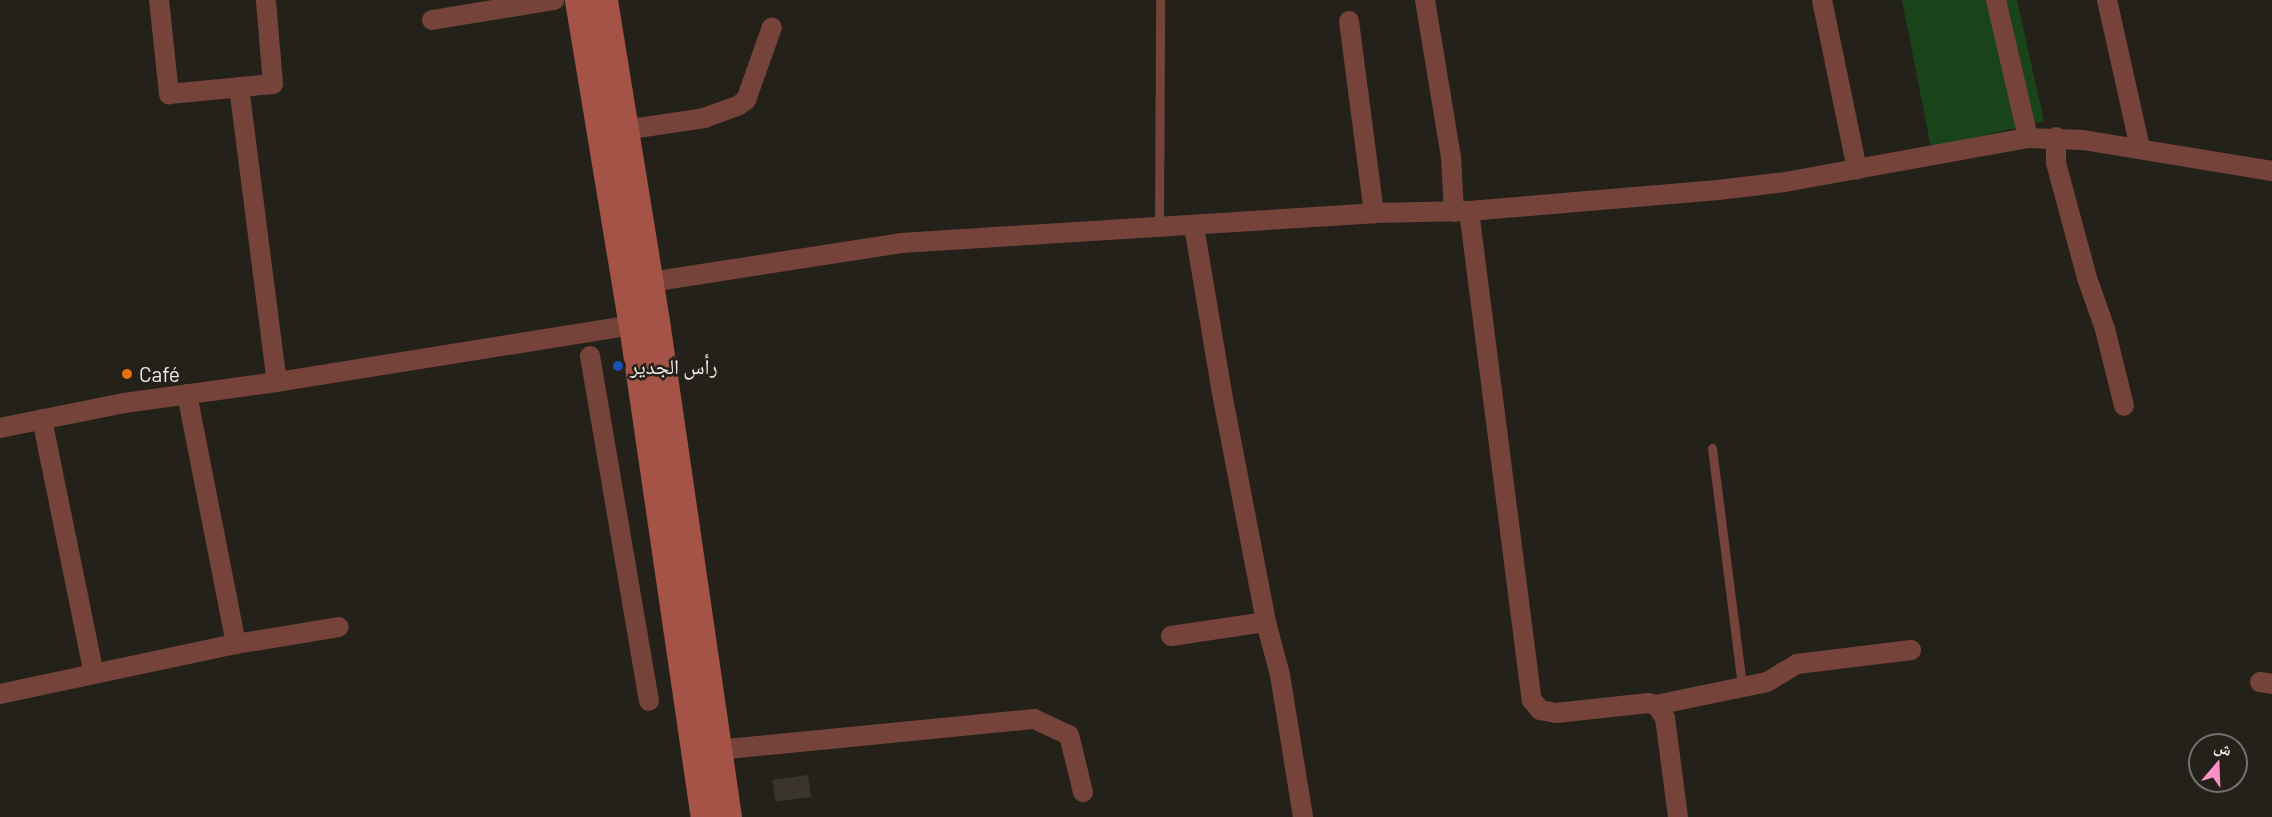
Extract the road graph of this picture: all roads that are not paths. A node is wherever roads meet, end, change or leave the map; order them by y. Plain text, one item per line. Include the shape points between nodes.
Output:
1 (159, 0) edge
2 (266, 0) edge
3 (554, 0) edge
4 (578, 0) edge
5 (604, 0) edge
6 (1160, 0) edge
7 (1425, 0) edge
8 (1822, 0) edge
9 (1996, 0) edge
10 (2107, 0) edge
11 (432, 20) dead end
12 (1349, 21) dead end
13 (772, 27) dead end
14 (239, 87) junction
15 (624, 130) junction
16 (2056, 137) junction
17 (2028, 138) junction
18 (2140, 148) junction
19 (1857, 170) junction
20 (2272, 171) edge
21 (1462, 211) junction
22 (1374, 213) junction
23 (1194, 226) junction
24 (1159, 227) junction
25 (637, 284) junction
26 (644, 323) junction
27 (590, 356) dead end
28 (278, 382) junction
29 (187, 394) junction
30 (2124, 406) dead end
31 (42, 419) junction
32 (0, 428) edge
33 (1712, 448) dead end
34 (1266, 622) junction
35 (339, 627) dead end
36 (1171, 636) dead end
37 (236, 644) junction
38 (1911, 650) dead end
39 (94, 674) junction
40 (1742, 687) junction
41 (0, 694) edge
42 (649, 701) dead end
43 (1656, 705) junction
44 (717, 750) junction
45 (1083, 792) dead end
46 (704, 817) edge
47 (728, 817) edge
48 (1303, 817) edge
49 (1678, 817) edge

1 - 14 street via 169,93
2 - 14 street via 273,84
3 - 11 street
4 - 25 main road
5 - 15 main road
6 - 24 lane
7 - 21 street
8 - 19 street
9 - 17 street
10 - 18 street
12 - 22 street
13 - 15 street via 746,100 739,105 704,118
14 - 28 street
15 - 25 main road
16 - 17 street
16 - 18 street
16 - 30 street via 2056,164
17 - 19 street
18 - 20 street
19 - 21 street via 1718,190
21 - 22 street
21 - 43 street via 1532,700 1540,710 1556,713
22 - 23 street
23 - 24 street
23 - 34 street
24 - 25 street via 901,243
25 - 26 main road
26 - 28 street
26 - 44 main road
26 - 46 main road
27 - 42 street
28 - 29 street
29 - 31 street
29 - 37 street
31 - 32 street
31 - 39 street
33 - 40 lane
34 - 36 street
34 - 48 street via 1280,675
35 - 37 street
37 - 39 street
38 - 40 street via 1797,664 1767,682
39 - 41 street
40 - 43 street
43 - 49 street via 1665,718
44 - 45 street via 1034,719 1069,735
44 - 47 main road

